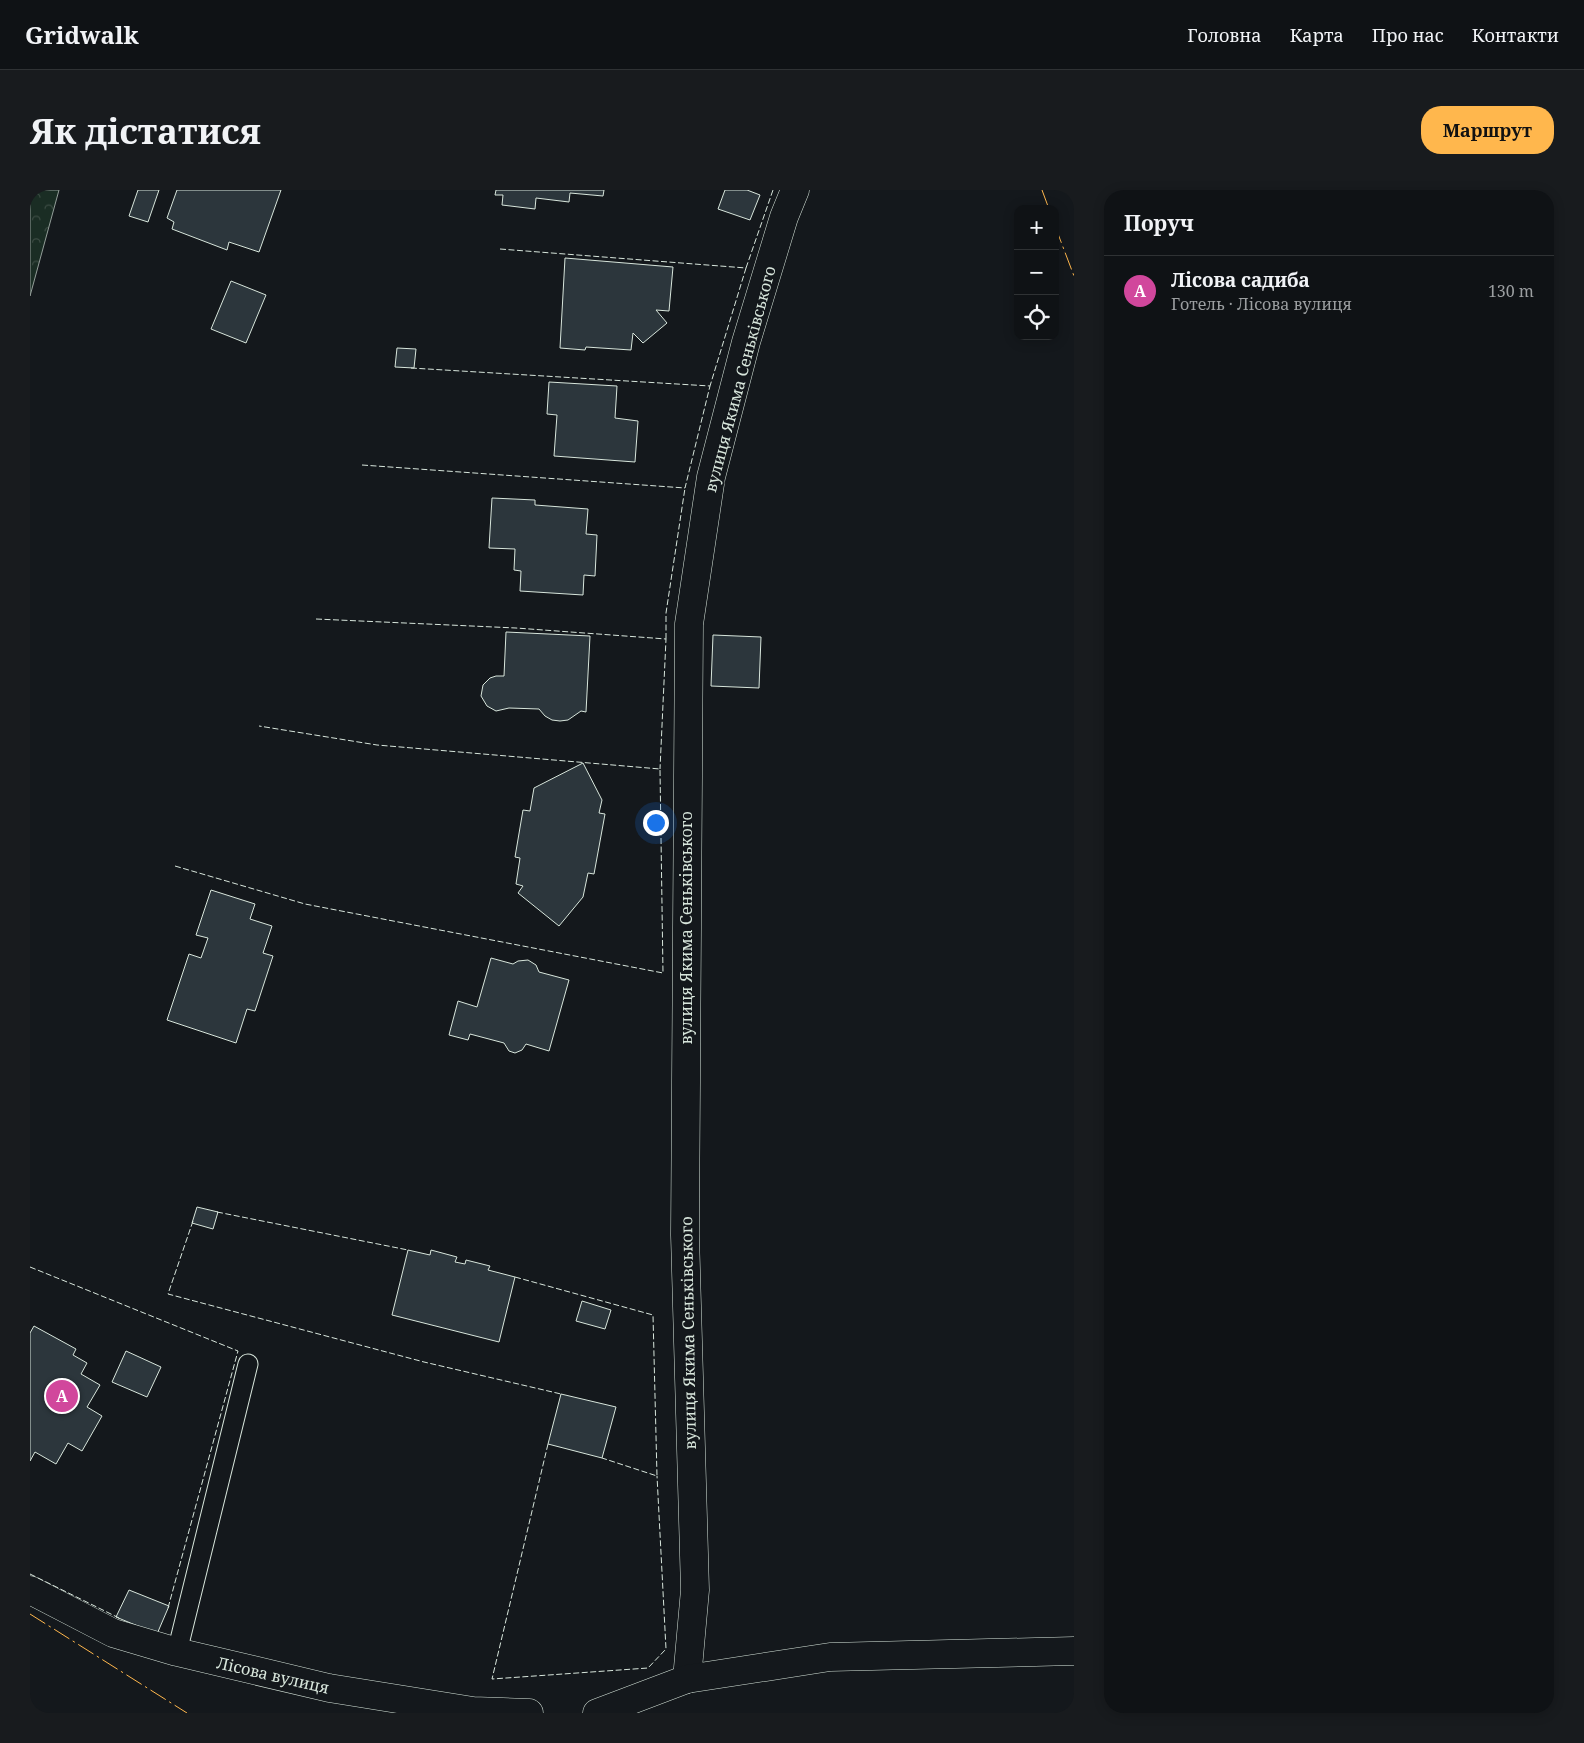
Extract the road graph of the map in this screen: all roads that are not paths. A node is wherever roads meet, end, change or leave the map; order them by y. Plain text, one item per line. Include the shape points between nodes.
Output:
1 (795, 190) edge
2 (248, 1364) dead end
3 (30, 1590) edge
4 (1074, 1651) edge
5 (176, 1652) junction
6 (687, 1679) junction
7 (529, 1713) edge
8 (596, 1713) edge

1 - 6 street, вулиця Якима Сеньківського via 746,342 711,477 689,624 685,1234 695,1590
2 - 5 lane
3 - 5 street, Лісова вулиця via 113,1633
4 - 6 street via 830,1657
5 - 7 street, Лісова вулиця via 329,1688 473,1711
6 - 8 street

